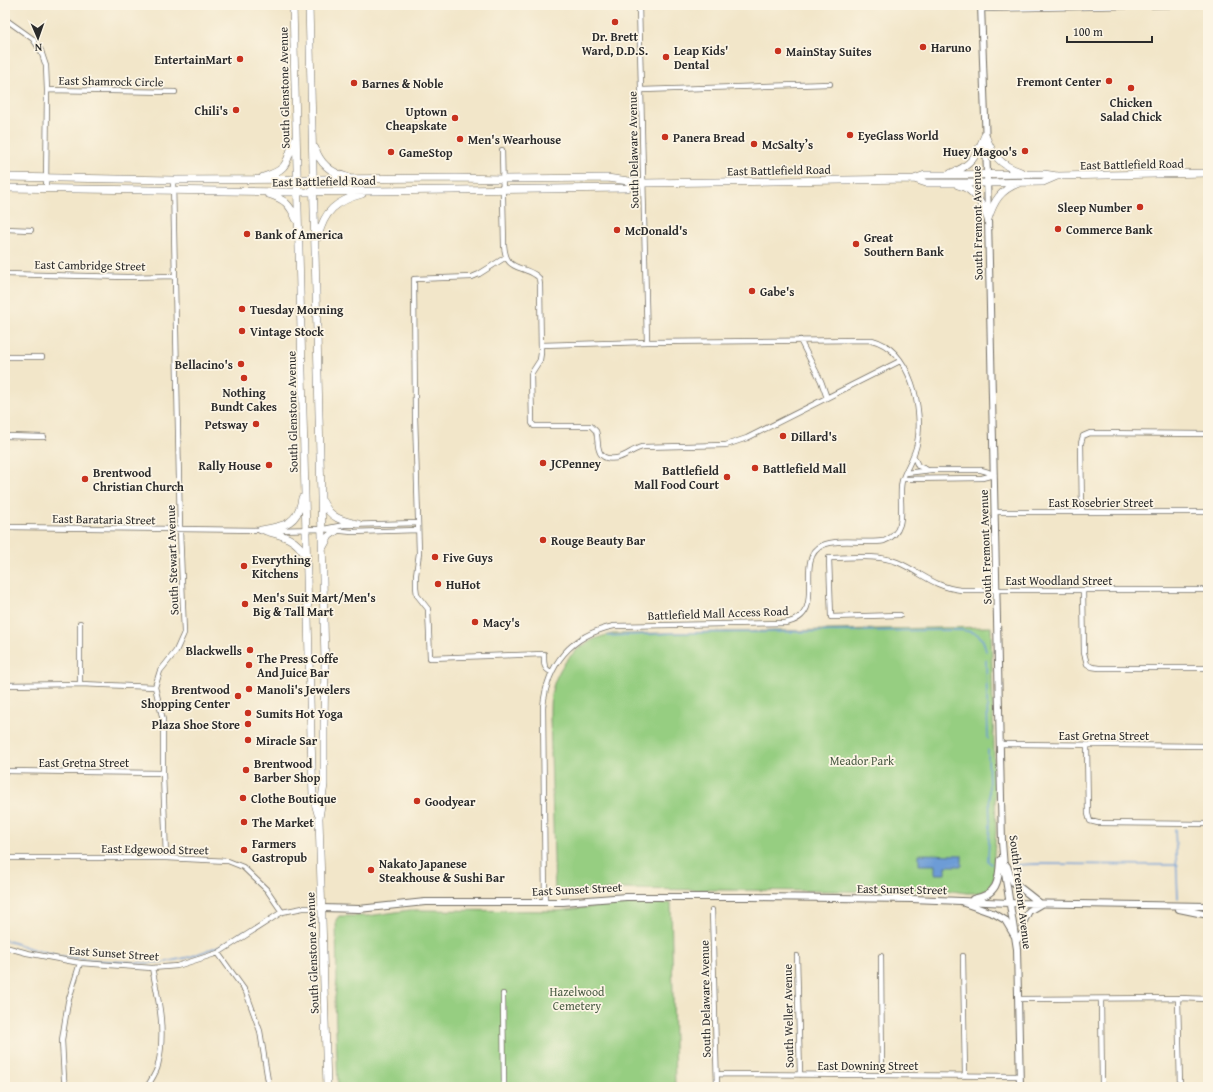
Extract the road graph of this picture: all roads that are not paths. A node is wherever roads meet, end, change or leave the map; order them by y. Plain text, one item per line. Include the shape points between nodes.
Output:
1 (293, 5) edge
2 (309, 5) edge
3 (639, 5) edge
4 (1191, 5) edge
5 (981, 7) edge
6 (1042, 7) edge
7 (5, 19) edge
8 (830, 84) dead end
9 (47, 90) junction
10 (642, 90) junction
11 (175, 92) dead end
12 (985, 134) junction
13 (296, 135) junction
14 (312, 138) junction
15 (502, 150) dead end
16 (1208, 173) edge
17 (987, 174) junction
18 (1026, 174) junction
19 (944, 175) junction
20 (1057, 176) junction
21 (5, 178) edge
22 (46, 178) junction
23 (314, 179) junction
24 (355, 179) junction
25 (503, 179) junction
26 (914, 179) junction
27 (173, 180) junction
28 (256, 180) junction
29 (297, 180) junction
30 (1023, 182) junction
31 (643, 183) junction
32 (950, 183) junction
33 (987, 183) junction
34 (5, 188) edge
35 (46, 189) junction
36 (503, 190) junction
37 (174, 191) junction
38 (372, 191) junction
39 (260, 192) junction
40 (298, 192) junction
41 (314, 192) junction
42 (988, 219) junction
43 (298, 224) junction
44 (5, 229) edge
45 (31, 230) dead end
46 (316, 245) junction
47 (506, 257) junction
48 (5, 274) edge
49 (175, 276) junction
50 (800, 340) junction
51 (647, 342) junction
52 (541, 345) junction
53 (5, 356) edge
54 (42, 357) dead end
55 (900, 361) junction
56 (826, 398) junction
57 (1208, 434) edge
58 (5, 436) edge
59 (44, 437) dead end
60 (914, 456) junction
61 (931, 470) junction
62 (906, 473) junction
63 (994, 474) junction
64 (903, 479) junction
65 (304, 481) junction
66 (322, 496) junction
67 (995, 512) junction
68 (1082, 512) junction
69 (1208, 512) edge
70 (418, 523) junction
71 (358, 524) junction
72 (5, 527) edge
73 (322, 529) junction
74 (180, 530) junction
75 (262, 530) junction
76 (306, 530) junction
77 (418, 530) junction
78 (336, 531) junction
79 (323, 548) junction
80 (306, 561) junction
81 (997, 589) junction
82 (1083, 590) junction
83 (1208, 590) edge
84 (900, 615) dead end
85 (80, 623) dead end
86 (1208, 668) edge
87 (551, 672) junction
88 (5, 684) edge
89 (80, 684) junction
90 (155, 687) junction
91 (1000, 744) junction
92 (1088, 745) junction
93 (1208, 746) edge
94 (5, 771) edge
95 (162, 773) junction
96 (319, 818) junction
97 (1208, 824) edge
98 (1002, 851) junction
99 (5, 858) edge
100 (166, 858) junction
101 (959, 901) junction
102 (545, 903) junction
103 (1010, 903) junction
104 (1041, 904) junction
105 (1167, 906) junction
106 (1208, 906) edge
107 (322, 908) junction
108 (712, 910) dead end
109 (282, 912) junction
110 (1208, 915) edge
111 (1017, 940) junction
112 (5, 947) edge
113 (218, 953) junction
114 (797, 956) dead end
115 (881, 956) dead end
116 (964, 956) dead end
117 (80, 963) junction
118 (152, 968) junction
119 (503, 994) dead end
120 (1178, 998) junction
121 (1018, 999) junction
122 (1101, 999) junction
123 (1208, 999) edge
124 (717, 1074) junction
125 (800, 1075) junction
126 (882, 1075) junction
127 (965, 1076) junction
128 (1020, 1076) junction
129 (66, 1087) edge
130 (147, 1087) edge
131 (269, 1087) edge
132 (327, 1087) edge
133 (504, 1087) edge
134 (717, 1087) edge
135 (1020, 1087) edge
136 (1102, 1087) edge
137 (1180, 1087) edge

1 - 13 main road, South Glenstone Avenue
2 - 14 main road, South Glenstone Avenue
3 - 10 street, South Delaware Avenue
4 - 6 street
5 - 6 street
5 - 12 main road, South Fremont Avenue
7 - 9 street via 29,35 39,46 46,66
8 - 10 street
9 - 11 street, East Shamrock Circle
9 - 22 street
10 - 31 street, South Delaware Avenue
12 - 17 main road, South Fremont Avenue
12 - 18 main road via 997,158 1010,168
12 - 19 main road via 970,163
13 - 28 main road via 285,166 272,175
13 - 29 main road, South Glenstone Avenue
14 - 23 main road, South Glenstone Avenue
14 - 24 main road via 320,160 331,171
15 - 25 street
16 - 20 main road, East Battlefield Road
17 - 18 main road, East Battlefield Road
17 - 19 main road, East Battlefield Road
17 - 33 main road, South Fremont Avenue
18 - 20 main road, East Battlefield Road
19 - 26 main road, East Battlefield Road via 925,175
20 - 30 main road, East Battlefield Road via 1043,182
21 - 22 main road, East Battlefield Road
22 - 27 main road, East Battlefield Road
22 - 35 street
23 - 24 main road, East Battlefield Road
23 - 29 main road, East Battlefield Road
23 - 41 main road, South Glenstone Avenue
24 - 25 main road, East Battlefield Road
25 - 31 main road, East Battlefield Road via 606,178
25 - 36 street
26 - 31 main road, East Battlefield Road
26 - 32 main road, East Battlefield Road via 926,183
27 - 28 main road, East Battlefield Road
27 - 37 street, South Stewart Avenue
28 - 29 main road, East Battlefield Road
29 - 40 main road, South Glenstone Avenue
30 - 33 main road, East Battlefield Road
30 - 42 main road via 1001,194 993,205
31 - 36 main road, East Battlefield Road via 627,188
31 - 51 street, South Delaware Avenue
32 - 33 main road, East Battlefield Road
32 - 42 main road via 961,185 976,195
33 - 42 main road, South Fremont Avenue
34 - 35 main road, East Battlefield Road
35 - 37 main road, East Battlefield Road
36 - 38 main road, East Battlefield Road
36 - 47 street
37 - 39 main road, East Battlefield Road
37 - 49 street, South Stewart Avenue
38 - 41 main road, East Battlefield Road
38 - 46 main road via 346,199 330,210 323,221
39 - 40 main road, East Battlefield Road
39 - 43 main road via 286,202
40 - 41 main road, East Battlefield Road
40 - 43 main road, South Glenstone Avenue
41 - 46 main road, South Glenstone Avenue
42 - 63 main road, South Fremont Avenue
43 - 65 main road, South Glenstone Avenue
44 - 45 street
46 - 66 main road, South Glenstone Avenue
47 - 52 street via 513,265 533,274 540,281
47 - 70 street via 472,277 414,279
48 - 49 street, East Cambridge Street
49 - 74 street, South Stewart Avenue
50 - 51 street, Battlefield Mall Access Road
50 - 55 street, Battlefield Mall Access Road via 872,340 884,345
50 - 56 street via 821,381
51 - 52 street, Battlefield Mall Access Road
52 - 56 street via 540,360 531,374 533,425 591,426 596,431 600,453 610,458 620,458 642,447 730,444
53 - 54 street
55 - 56 street
55 - 60 street, Battlefield Mall Access Road via 911,382 918,408 918,433
57 - 68 street via 1090,433 1083,436
58 - 59 street
60 - 61 street via 918,466
60 - 62 street, Battlefield Mall Access Road
61 - 62 street
61 - 63 street via 985,470
62 - 64 street, Battlefield Mall Access Road
63 - 64 street via 982,478
63 - 67 main road, South Fremont Avenue
64 - 87 street, Battlefield Mall Access Road via 901,519 897,532 884,541 834,543 816,550 811,557 808,606 804,614 795,620 785,623 635,625 608,628 576,642
65 - 75 main road via 300,506 292,520 284,525
65 - 76 main road, South Glenstone Avenue
66 - 71 main road via 331,514 341,520
66 - 73 main road, South Glenstone Avenue
67 - 68 street, East Rosebrier Street
67 - 81 main road, South Fremont Avenue
68 - 69 street, East Rosebrier Street
70 - 71 street
70 - 77 street
71 - 73 street
72 - 74 street, East Barataria Street
73 - 76 street, East Barataria Street
73 - 78 street
73 - 79 main road, South Glenstone Avenue
74 - 75 street, East Barataria Street
74 - 90 street, South Stewart Avenue via 184,633 176,651 160,671
75 - 76 street, East Barataria Street
75 - 80 main road via 292,540 302,550
76 - 80 main road, South Glenstone Avenue
77 - 78 street
77 - 87 street via 416,587 417,595 428,609 430,658 544,654 546,670
78 - 79 main road via 329,536
79 - 96 main road, South Glenstone Avenue via 324,784
80 - 96 main road, South Glenstone Avenue via 313,796
81 - 82 street, East Woodland Street
81 - 84 street, East Woodland Street via 948,588 882,558 829,558 831,617
81 - 91 main road, South Fremont Avenue
82 - 83 street, East Woodland Street
82 - 86 street via 1084,653 1087,664 1099,668
85 - 89 street
87 - 102 street, Battlefield Mall Access Road via 545,691 543,712
88 - 89 street
89 - 90 street
90 - 95 street via 163,720
91 - 92 street, East Gretna Street
91 - 98 main road, South Fremont Avenue
92 - 93 street, East Gretna Street
92 - 97 street via 1090,821
94 - 95 street, East Gretna Street
95 - 100 street
96 - 107 main road, South Glenstone Avenue
98 - 101 main road via 999,875 991,892 982,897
98 - 103 main road, South Fremont Avenue
98 - 104 main road via 1013,882
99 - 100 street, East Edgewood Street
100 - 109 street, East Edgewood Street via 228,861 243,867 267,890
101 - 102 main road, East Sunset Street via 626,896
101 - 103 main road, East Sunset Street
101 - 111 main road via 1005,920
102 - 107 main road, East Sunset Street via 425,902 359,909
103 - 104 main road, East Sunset Street
103 - 111 main road, South Fremont Avenue
104 - 105 main road, East Sunset Street
104 - 111 main road via 1029,911 1024,921 1023,933
105 - 106 main road, East Sunset Street
105 - 110 main road, East Sunset Street
107 - 109 street, East Sunset Street
107 - 132 main road, South Glenstone Avenue
108 - 124 street, South Delaware Avenue
109 - 113 street, East Sunset Street
111 - 121 main road, South Fremont Avenue
112 - 117 street, East Sunset Street
113 - 118 street, East Sunset Street via 177,966
113 - 131 street via 246,992 260,1031
114 - 125 street, South Weller Avenue
115 - 126 street
116 - 127 street
117 - 118 street, East Sunset Street
117 - 129 street via 68,1002 62,1040
118 - 130 street via 161,1013 162,1039 158,1066
119 - 133 street
120 - 122 street
120 - 123 street
120 - 137 street
121 - 122 street
121 - 128 main road, South Fremont Avenue
122 - 136 street
124 - 125 street, East Downing Street
124 - 134 street, South Delaware Avenue
125 - 126 street, East Downing Street
126 - 127 street, East Downing Street
127 - 128 street, East Downing Street
128 - 135 main road, South Fremont Avenue

